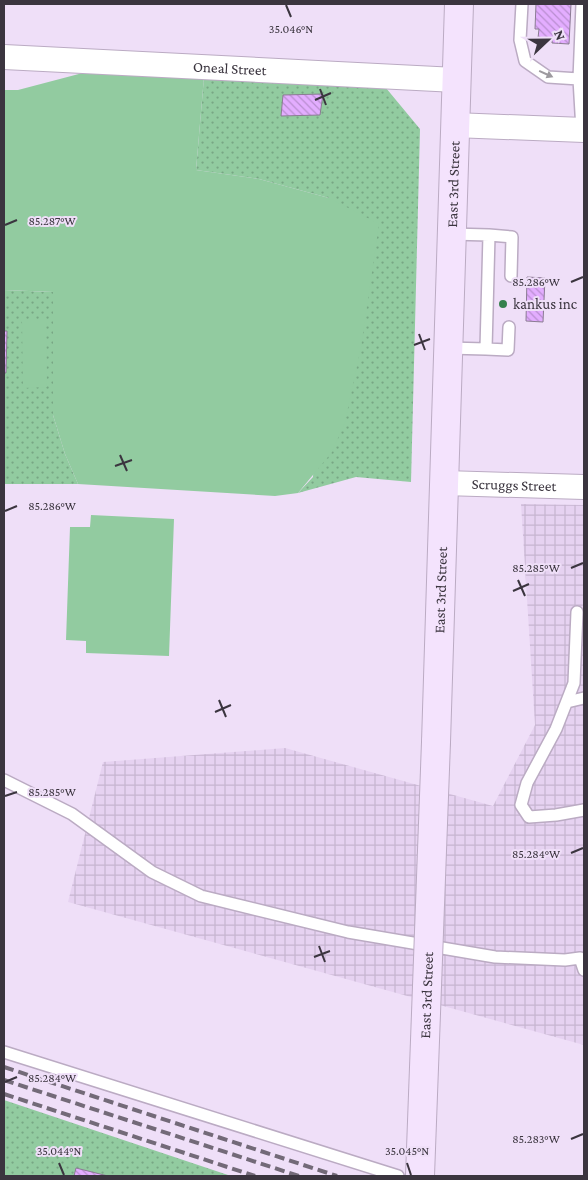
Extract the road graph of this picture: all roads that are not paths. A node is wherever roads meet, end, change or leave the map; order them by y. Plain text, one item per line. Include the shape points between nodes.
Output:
1 (459, 4) edge
2 (522, 4) edge
3 (582, 4) edge
4 (4, 57) edge
5 (456, 80) junction
6 (579, 80) junction
7 (454, 125) junction
8 (583, 130) edge
9 (451, 234) junction
10 (489, 235) junction
11 (511, 276) dead end
12 (509, 328) dead end
13 (448, 348) junction
14 (486, 349) junction
15 (444, 483) junction
16 (584, 487) edge
17 (577, 612) dead end
18 (584, 698) edge
19 (567, 702) junction
20 (4, 780) edge
21 (584, 810) edge
22 (582, 956) edge
23 (584, 970) edge
24 (4, 1052) edge
25 (398, 1176) edge
26 (420, 1176) edge

1 - 5 main road, East 3rd Street
2 -> 6 lane via 520,40 525,61 548,77
3 - 6 lane
4 - 5 street, Oneal Street
5 - 7 main road, East 3rd Street
6 - 8 lane
7 - 8 street
7 - 9 main road, East 3rd Street
9 - 10 lane
9 - 13 main road, East 3rd Street
10 - 11 lane via 512,237
10 - 14 lane
12 - 14 lane via 508,350
13 - 14 lane
13 - 15 main road, East 3rd Street
15 - 16 street, Scruggs Street
15 - 26 main road, East 3rd Street, bridge
17 - 19 lane via 574,684
18 - 19 lane
19 - 21 lane via 527,783 521,805 528,817
20 - 22 lane via 72,814 152,872 201,896 348,932 495,957 565,960
22 - 23 lane
24 - 25 lane

